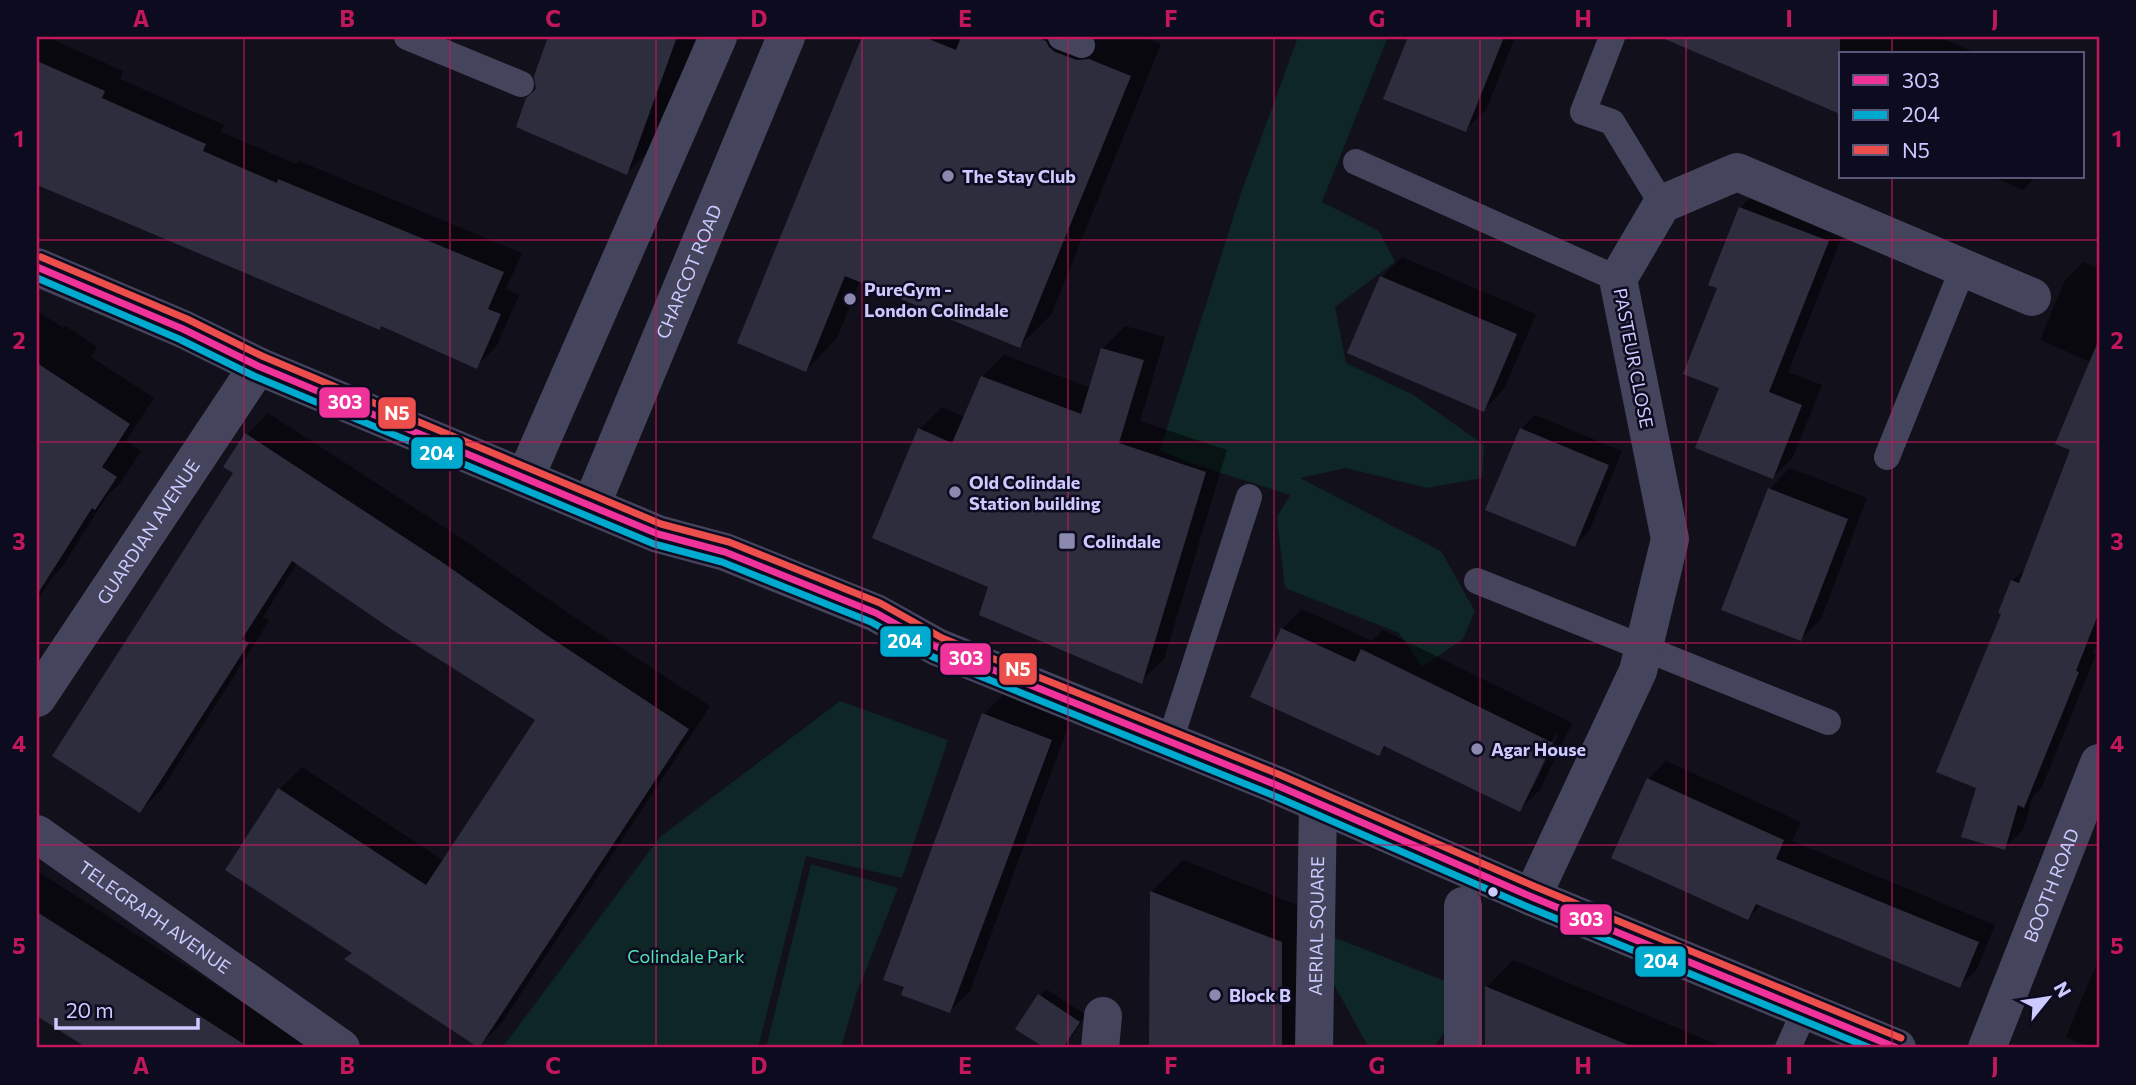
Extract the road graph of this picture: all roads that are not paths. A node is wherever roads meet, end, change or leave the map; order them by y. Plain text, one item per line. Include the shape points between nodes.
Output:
1 (407, 37) edge
2 (718, 37) edge
3 (786, 37) edge
4 (1612, 37) edge
5 (521, 84) dead end
6 (1356, 162) dead end
7 (1662, 204) junction
8 (37, 267) edge
9 (1964, 268) junction
10 (1618, 279) junction
11 (2032, 297) dead end
12 (258, 366) junction
13 (1887, 457) dead end
14 (525, 478) junction
15 (1249, 497) dead end
16 (591, 506) junction
17 (1477, 581) dead end
18 (1643, 648) junction
19 (37, 698) edge
20 (1828, 722) dead end
21 (1170, 741) junction
22 (2099, 762) edge
23 (1318, 804) junction
24 (37, 834) edge
25 (1532, 897) junction
26 (1463, 906) dead end
27 (1805, 1010) junction
28 (341, 1048) edge
29 (1314, 1048) edge
30 (1463, 1048) edge
31 (1788, 1048) edge
32 (1897, 1048) edge
33 (1987, 1048) edge

1 - 5 lane
2 - 14 street
3 - 16 street, CHARCOT ROAD
4 - 7 lane via 1583,112 1612,122
6 - 10 lane
7 - 9 street via 1737,172
7 - 10 street, PASTEUR CLOSE
8 - 12 street
9 - 11 street
9 - 13 lane
10 - 18 street, PASTEUR CLOSE via 1670,539
12 - 14 street
12 - 19 street, GUARDIAN AVENUE
14 - 16 street
15 - 21 lane
16 - 21 street via 657,534 725,552 876,613 937,647
17 - 18 lane
18 - 20 lane
18 - 25 street, PASTEUR CLOSE via 1638,671
21 - 23 street
22 - 33 street, BOOTH ROAD
23 - 25 street
23 - 29 street, AERIAL SQUARE
24 - 28 street, TELEGRAPH AVENUE
25 - 27 street
26 - 30 street
27 - 31 lane
27 - 32 street

